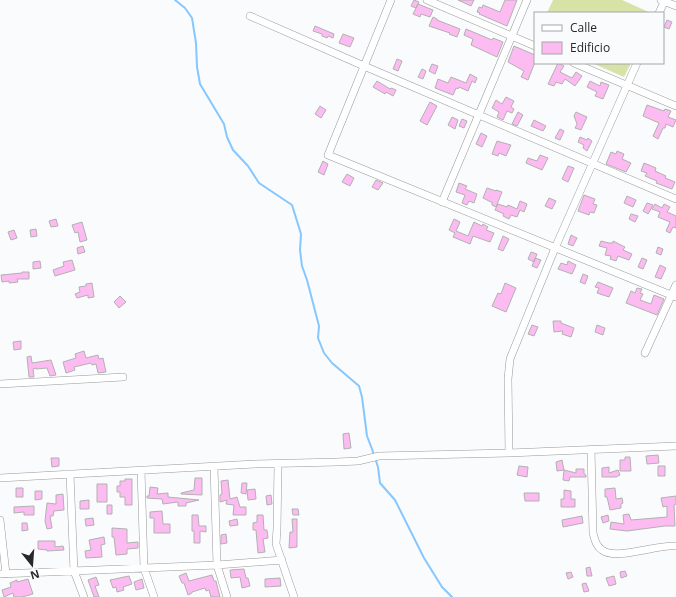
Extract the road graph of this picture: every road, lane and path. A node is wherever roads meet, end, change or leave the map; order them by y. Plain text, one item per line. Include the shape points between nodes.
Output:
1 (391, 0) edge
2 (428, 0) edge
3 (527, 0) edge
4 (664, 0) edge
5 (676, 6) edge
6 (659, 12) edge
7 (250, 16) dead end
8 (511, 36) junction
9 (534, 46) edge
10 (576, 64) edge
11 (637, 64) edge
12 (364, 66) junction
13 (627, 86) junction
14 (676, 106) edge
15 (478, 115) junction
16 (592, 164) junction
17 (676, 199) edge
18 (442, 202) junction
19 (555, 248) junction
20 (676, 284) edge
21 (674, 296) edge
22 (645, 353) dead end
23 (123, 377) dead end
24 (0, 384) edge
25 (676, 446) edge
26 (591, 449) junction
27 (509, 453) junction
28 (278, 464) junction
29 (214, 467) junction
30 (141, 470) junction
31 (70, 474) junction
32 (0, 478) edge
33 (0, 520) edge
34 (676, 546) edge
35 (282, 560) junction
36 (217, 565) junction
37 (144, 568) junction
38 (74, 570) junction
39 (3, 574) edge
40 (84, 597) edge
41 (154, 597) edge
42 (227, 597) edge
43 (294, 597) edge

1 - 12 street
2 - 8 street
3 - 8 street
4 - 5 street
4 - 6 street
7 - 12 street
8 - 9 street
8 - 15 street
10 - 13 street
11 - 13 street
12 - 15 street
12 - 18 street via 328,155
13 - 14 street
13 - 16 street
15 - 16 street
15 - 18 street
16 - 17 street
16 - 19 street
18 - 19 street
19 - 21 street
19 - 27 street via 510,359
20 - 21 street
21 - 22 street
23 - 24 street
25 - 26 street
26 - 27 street
26 - 34 street via 593,533 599,547 606,552 615,553
27 - 28 street via 376,456 337,462
28 - 29 street
28 - 35 street via 276,541
29 - 30 street
29 - 36 street
30 - 31 street
30 - 37 street
31 - 32 street
31 - 38 street
33 - 39 street
35 - 36 street
35 - 43 street
36 - 37 street
36 - 42 street
37 - 38 street
37 - 41 street
38 - 39 street
38 - 40 street

